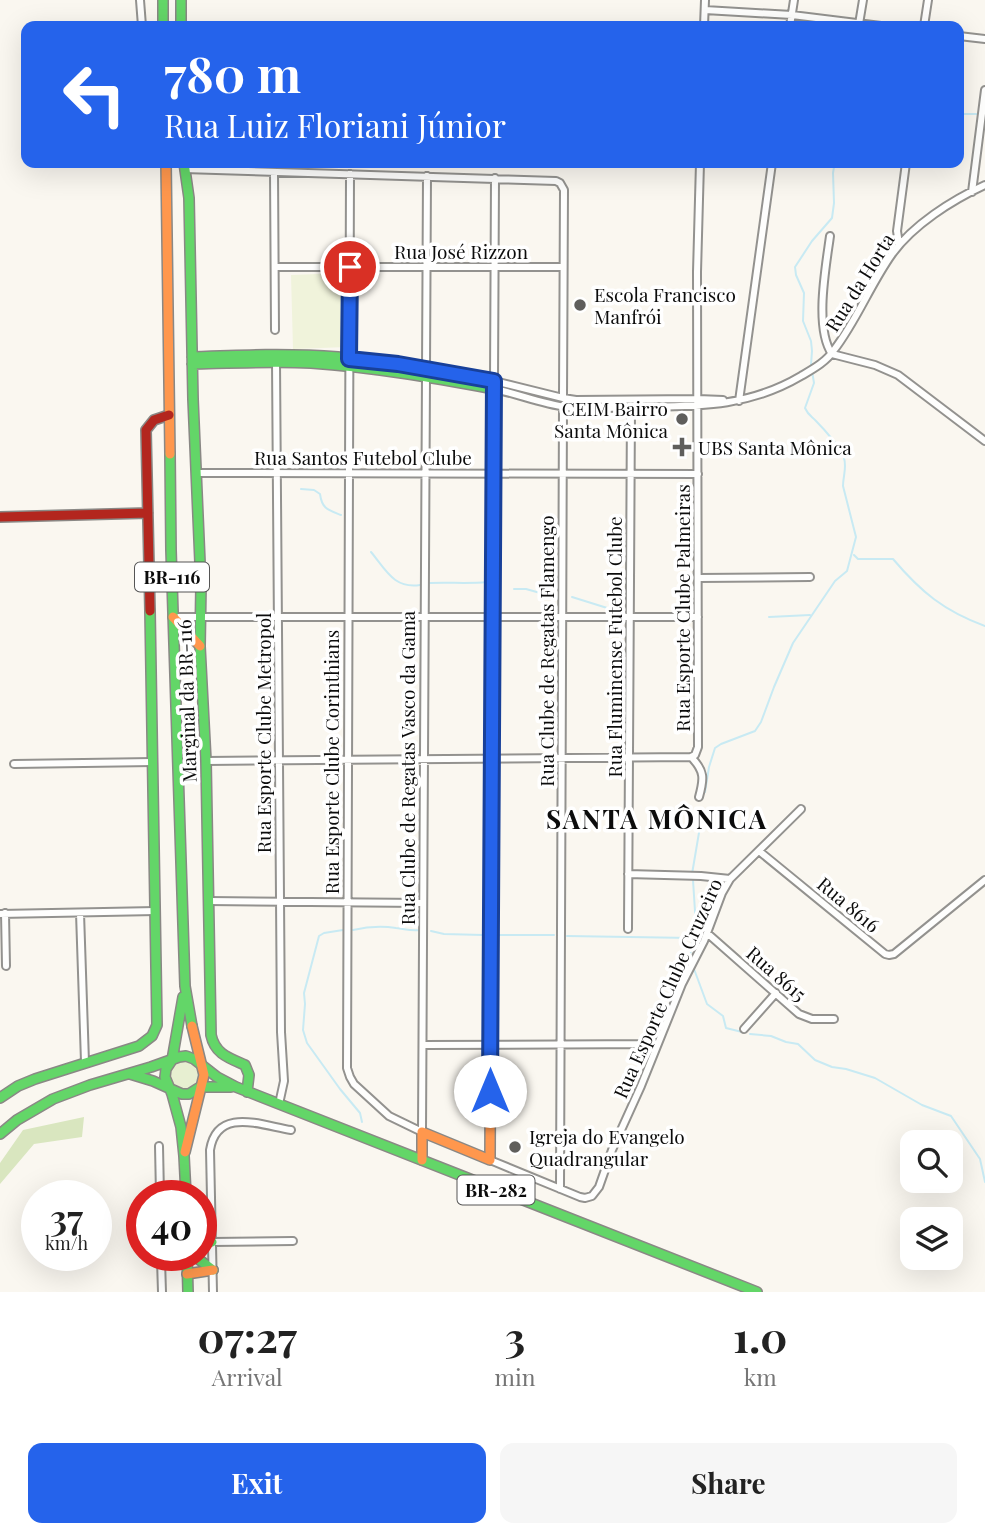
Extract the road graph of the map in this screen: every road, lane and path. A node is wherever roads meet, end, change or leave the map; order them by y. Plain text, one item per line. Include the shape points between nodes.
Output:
1 (140, 0) edge
2 (163, 0) edge
3 (181, 0) edge
4 (705, 0) edge
5 (794, 0) edge
6 (863, 0) edge
7 (928, 0) edge
8 (705, 10) junction
9 (792, 15) junction
10 (142, 21) edge
11 (163, 21) edge
12 (181, 21) edge
13 (704, 21) edge
14 (791, 21) edge
15 (832, 21) edge
16 (860, 21) edge
17 (926, 21) edge
18 (964, 37) edge
19 (985, 39) edge
20 (985, 90) edge
21 (166, 168) edge
22 (184, 168) edge
23 (214, 168) edge
24 (701, 168) edge
25 (771, 168) edge
26 (905, 168) edge
27 (274, 172) junction
28 (350, 174) junction
29 (427, 176) junction
30 (495, 178) junction
31 (985, 185) edge
32 (972, 192) junction
33 (830, 236) dead end
34 (899, 244) junction
35 (275, 267) junction
36 (350, 267) junction
37 (427, 267) junction
38 (494, 267) junction
39 (563, 267) junction
40 (275, 330) dead end
41 (832, 354) junction
42 (192, 361) junction
43 (276, 362) junction
44 (349, 363) junction
45 (426, 373) junction
46 (494, 385) junction
47 (563, 398) junction
48 (739, 401) junction
49 (698, 402) junction
50 (563, 407) junction
51 (631, 407) junction
52 (169, 415) junction
53 (985, 441) edge
54 (276, 472) junction
55 (195, 473) junction
56 (349, 473) junction
57 (426, 474) junction
58 (493, 474) junction
59 (562, 474) junction
60 (631, 474) junction
61 (698, 474) junction
62 (148, 513) junction
63 (0, 517) edge
64 (810, 577) dead end
65 (698, 578) junction
66 (173, 617) junction
67 (200, 617) junction
68 (278, 617) junction
69 (348, 617) junction
70 (425, 617) junction
71 (493, 617) junction
72 (562, 617) junction
73 (630, 617) junction
74 (698, 617) junction
75 (181, 646) junction
76 (200, 646) junction
77 (691, 757) junction
78 (562, 758) junction
79 (629, 758) junction
80 (492, 759) junction
81 (348, 760) junction
82 (424, 760) junction
83 (206, 761) junction
84 (279, 761) junction
85 (153, 762) junction
86 (14, 764) dead end
87 (699, 797) dead end
88 (801, 810) dead end
89 (759, 851) junction
90 (628, 874) junction
91 (730, 879) junction
92 (985, 880) edge
93 (208, 901) junction
94 (280, 902) junction
95 (348, 902) junction
96 (423, 903) junction
97 (156, 911) junction
98 (80, 913) junction
99 (2, 914) edge
100 (628, 929) dead end
101 (708, 933) junction
102 (6, 966) dead end
103 (185, 986) junction
104 (776, 993) junction
105 (834, 1019) dead end
106 (744, 1029) dead end
107 (561, 1044) junction
108 (657, 1044) junction
109 (423, 1045) junction
110 (491, 1045) junction
111 (172, 1060) junction
112 (85, 1062) junction
113 (200, 1064) junction
114 (126, 1073) junction
115 (200, 1087) junction
116 (236, 1087) junction
117 (170, 1088) junction
118 (247, 1092) junction
119 (0, 1098) edge
120 (44, 1103) junction
121 (279, 1104) junction
122 (0, 1122) edge
123 (291, 1130) dead end
124 (422, 1132) junction
125 (0, 1134) edge
126 (159, 1146) dead end
127 (185, 1152) junction
128 (422, 1160) junction
129 (490, 1160) junction
130 (160, 1180) edge
131 (186, 1180) edge
132 (211, 1180) edge
133 (560, 1189) junction
134 (589, 1197) joint
135 (293, 1241) dead end
136 (217, 1242) edge
137 (161, 1271) edge
138 (206, 1271) edge
139 (213, 1271) edge
140 (187, 1274) joint
141 (162, 1292) edge
142 (188, 1292) edge
143 (214, 1292) edge
144 (757, 1292) edge

1 - 10 street
2 - 11 main road
3 - 12 main road
4 - 8 street
5 - 9 street
6 - 16 street
7 - 17 street
8 - 9 street
8 - 13 street
9 - 14 street
9 - 15 street
18 - 19 street
20 - 32 street
21 - 52 main road, BR-116
22 - 42 main road, Marginal da BR-116
23 - 27 street
24 - 49 street, Rua Esporte Clube Palmeiras
25 - 48 street
26 - 34 street
27 - 28 street
27 - 35 street
28 - 29 street
28 - 36 street, Rua Esporte Clube Corinthians
29 - 30 street
29 - 37 street, Rua Clube de Regatas Vasco da Gama
30 - 38 street
30 - 39 street via 560,183 564,190
31 - 32 street, Rua da Horta
32 - 34 street, Rua da Horta via 920,224
33 - 41 street via 822,306
34 - 41 street, Rua da Horta
35 - 36 street, Rua José Rizzon
35 - 40 street
36 - 37 street, Rua José Rizzon
36 - 44 street, Rua Esporte Clube Corinthians
37 - 38 street, Rua José Rizzon
37 - 45 street, Rua Clube de Regatas Vasco da Gama
38 - 39 street, Rua José Rizzon
38 - 46 street
39 - 47 street
41 - 48 street, Rua da Horta via 766,393
41 - 53 street via 898,374
42 - 43 main road
42 - 44 main road via 283,355
42 - 55 main road, Marginal da BR-116
43 - 44 main road
43 - 54 street, Rua Esporte Clube Metropol
44 - 45 main road via 387,362
44 - 56 street, Rua Esporte Clube Corinthians
45 - 46 main road
45 - 57 street, Rua Clube de Regatas Vasco da Gama
46 - 47 street
46 - 50 street
46 - 58 main road
47 - 49 street
48 - 49 street, Rua da Horta
49 - 51 street
49 - 61 street, Rua Esporte Clube Palmeiras
50 - 51 street
50 - 59 street, Rua Clube de Regatas Flamengo
51 - 60 street, Rua Fluminense Futebol Clube
52 - 62 main road, Marginal da BR-116 via 154,420 146,430
52 - 66 main road, BR-116
54 - 55 street, Rua Santos Futebol Clube
54 - 56 street, Rua Santos Futebol Clube
54 - 68 street, Rua Esporte Clube Metropol
55 - 67 main road, Marginal da BR-116
56 - 57 street, Rua Santos Futebol Clube
56 - 69 street, Rua Esporte Clube Corinthians
57 - 58 street, Rua Santos Futebol Clube
57 - 70 street, Rua Clube de Regatas Vasco da Gama
58 - 59 street, Rua Santos Futebol Clube
58 - 71 main road
59 - 60 street, Rua Santos Futebol Clube
59 - 72 street, Rua Clube de Regatas Flamengo
60 - 61 street, Rua Santos Futebol Clube
60 - 73 street, Rua Fluminense Futebol Clube
61 - 65 street, Rua Esporte Clube Palmeiras
62 - 63 main road
62 - 85 main road, Marginal da BR-116
64 - 65 street
65 - 74 street, Rua Esporte Clube Palmeiras
66 - 67 street
66 - 75 main road, BR-116
66 - 76 main road
67 - 68 street
67 - 76 main road, Marginal da BR-116
68 - 69 street
68 - 84 street, Rua Esporte Clube Metropol
69 - 70 street
69 - 81 street, Rua Esporte Clube Corinthians
70 - 71 street
70 - 82 street, Rua Clube de Regatas Vasco da Gama
71 - 72 street
71 - 80 main road
72 - 73 street
72 - 78 street, Rua Clube de Regatas Flamengo
73 - 74 street
73 - 79 street, Rua Fluminense Futebol Clube
74 - 77 street, Rua Esporte Clube Palmeiras via 698,747
75 - 76 main road
75 - 103 main road, BR-116
76 - 83 main road, Marginal da BR-116
77 - 79 street
77 - 87 street via 703,773
78 - 79 street
78 - 80 street
78 - 107 street, Rua Clube de Regatas Flamengo
79 - 90 street, Rua Fluminense Futebol Clube
80 - 82 street
80 - 110 main road
81 - 82 street
81 - 84 street
81 - 95 street, Rua Esporte Clube Corinthians
82 - 96 street, Rua Clube de Regatas Vasco da Gama
83 - 84 street
83 - 93 main road, Marginal da BR-116
84 - 94 street, Rua Esporte Clube Metropol
85 - 86 street
85 - 97 main road, Marginal da BR-116
88 - 89 street, Rua Esporte Clube Cruzeiro
89 - 91 street, Rua Esporte Clube Cruzeiro
89 - 92 street, Rua 8616 via 889,955
90 - 91 street
90 - 100 street, Rua Fluminense Futebol Clube
91 - 101 street, Rua Esporte Clube Cruzeiro
93 - 94 street
93 - 118 main road, Marginal da BR-116 via 212,1043 218,1052 245,1065
94 - 95 street
94 - 121 street, Rua Esporte Clube Metropol via 284,1081
95 - 96 street
95 - 124 street, Rua Esporte Clube Corinthians via 347,1068 354,1084 389,1116
96 - 109 street, Rua Clube de Regatas Vasco da Gama
97 - 98 street
97 - 112 main road, Marginal da BR-116 via 156,1029 139,1046
98 - 99 street
98 - 112 street
99 - 102 street
101 - 104 street, Rua 8615
101 - 108 street, Rua Esporte Clube Cruzeiro
103 - 111 main road, BR-116
103 - 113 main road, BR-116
104 - 105 street, Rua 8615 via 799,1014
104 - 106 street
107 - 108 street
107 - 110 street
107 - 133 street, Rua Clube de Regatas Flamengo
108 - 134 street, Rua Esporte Clube Cruzeiro via 598,1186
109 - 110 street
109 - 124 street, Rua Clube de Regatas Vasco da Gama
110 - 129 main road
111 - 113 main road, BR-282 via 187,1056
111 - 114 main road, BR-282
111 - 117 main road, BR-116 via 165,1074
112 - 119 main road via 35,1079
113 - 115 main road, BR-116 via 204,1075
113 - 116 main road, BR-282
114 - 117 main road, BR-282
114 - 120 main road, BR-282
115 - 116 main road, BR-282
115 - 117 main road, BR-282 via 189,1094
115 - 127 main road, BR-116
116 - 118 main road, BR-282
117 - 127 main road, BR-116
118 - 121 main road, BR-282
120 - 122 main road
120 - 125 main road, BR-282
121 - 128 main road, BR-282
123 - 132 street via 241,1121 221,1127 210,1150
124 - 128 main road, Rua Clube de Regatas Vasco da Gama
124 - 129 main road, Rua Esporte Clube Corinthians
126 - 130 street
127 - 131 main road, BR-116
128 - 144 main road, BR-282
129 - 133 street, Rua Esporte Clube Corinthians
133 - 134 street, Rua Esporte Clube Corinthians
135 - 136 street
137 - 141 street
138 - 140 main road
139 - 143 street
140 - 142 main road

